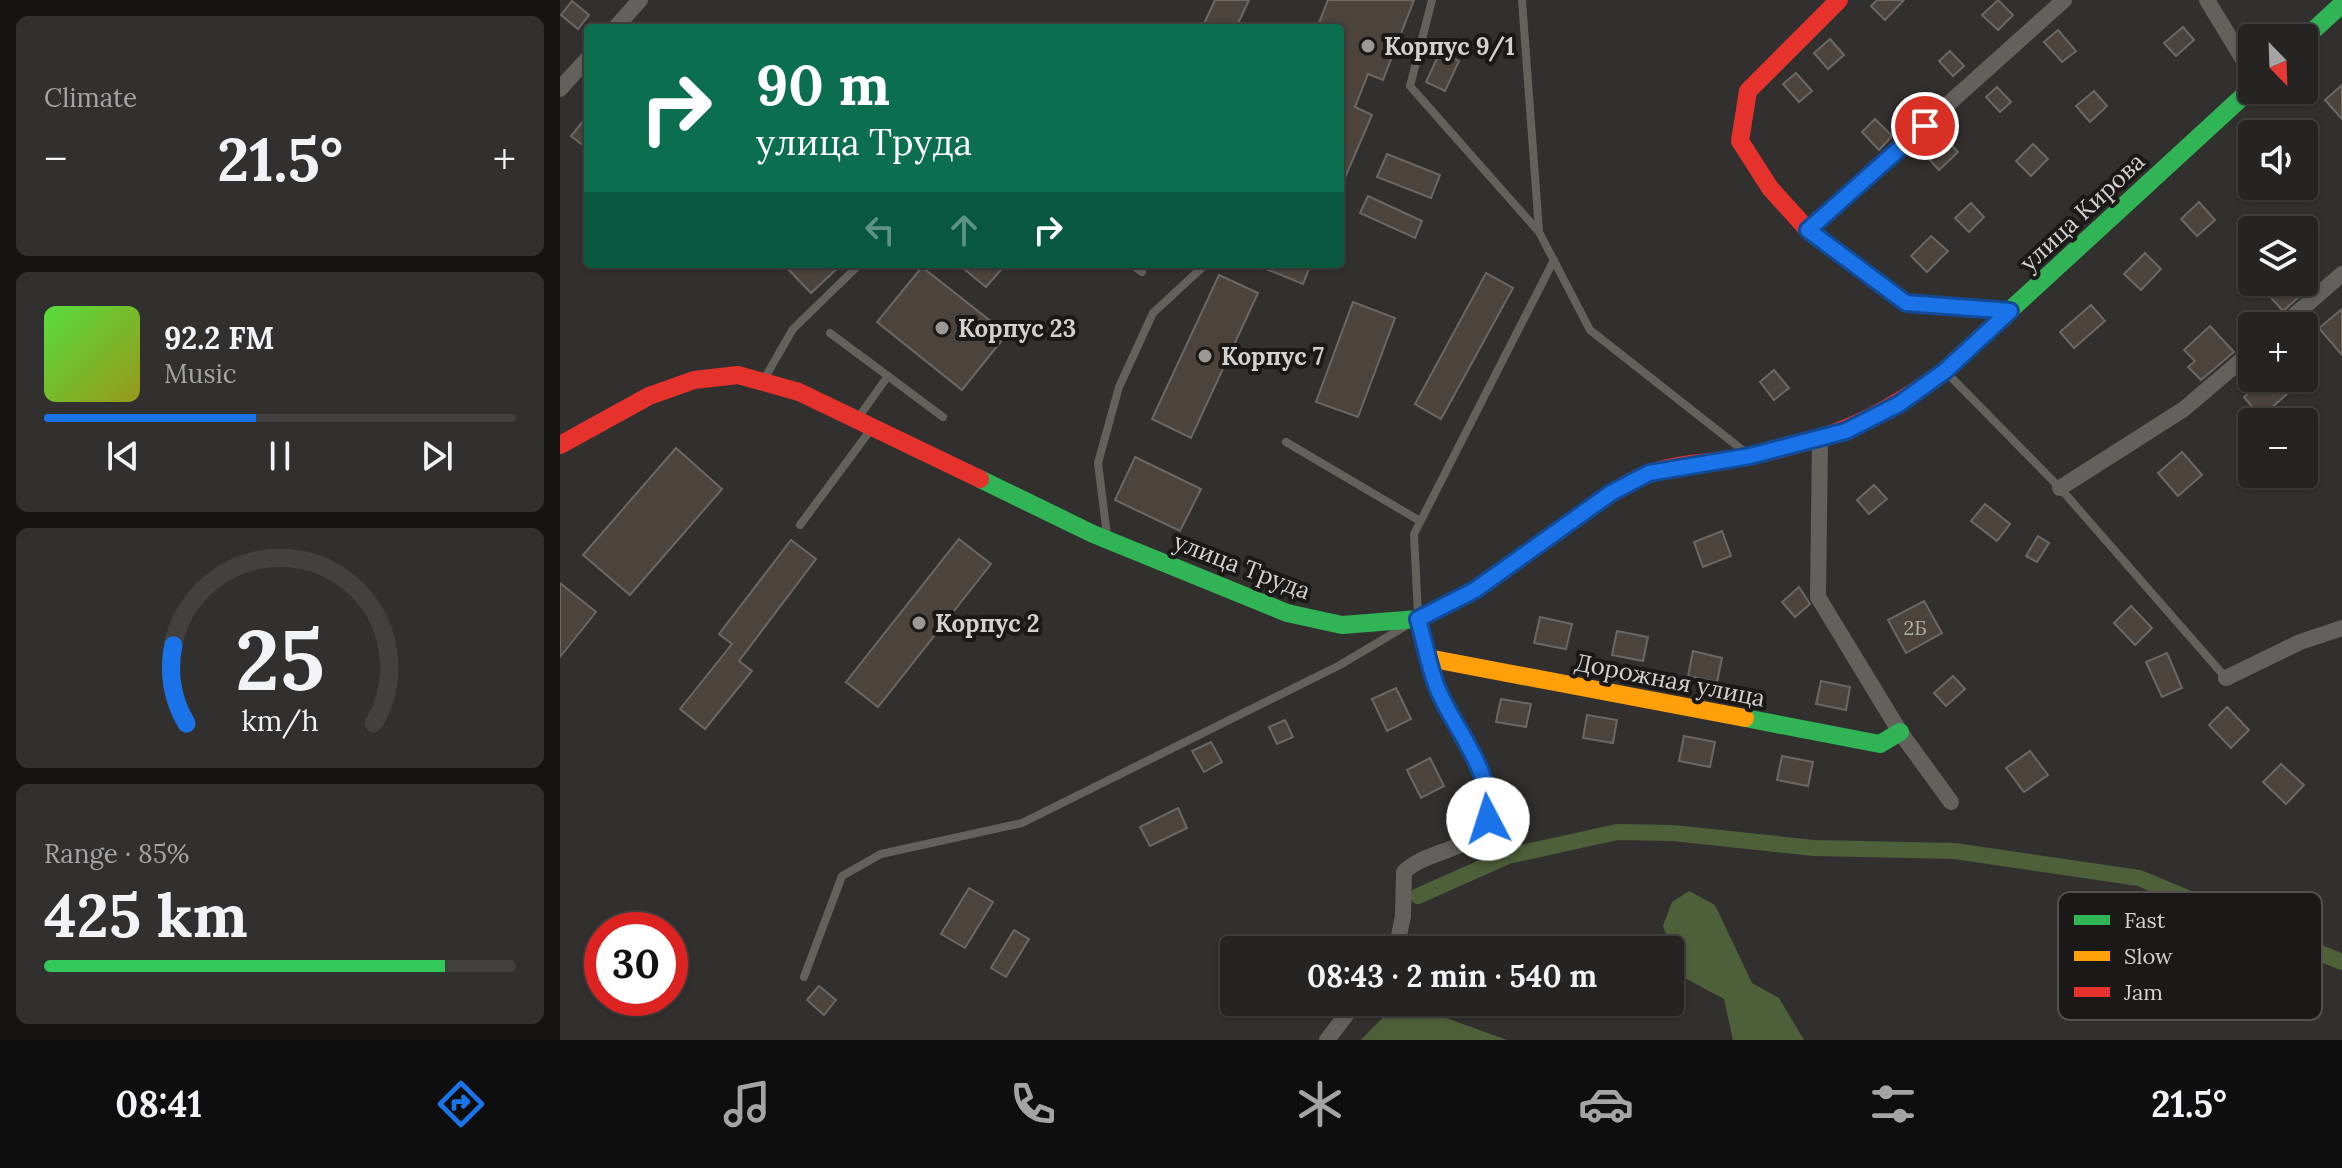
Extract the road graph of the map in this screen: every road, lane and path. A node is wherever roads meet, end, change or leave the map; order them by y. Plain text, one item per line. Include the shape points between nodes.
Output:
1 (640, 0) edge
2 (1432, 0) edge
3 (1522, 0) edge
4 (1839, 0) edge
5 (2064, 0) edge
6 (2207, 0) edge
7 (2342, 4) edge
8 (619, 24) edge
9 (2318, 26) edge
10 (2238, 51) edge
11 (584, 62) edge
12 (560, 89) edge
13 (2238, 101) edge
14 (1808, 230) junction
15 (1539, 232) junction
16 (1554, 260) junction
17 (856, 268) edge
18 (1136, 268) edge
19 (1202, 268) edge
20 (1142, 272) dead end
21 (2342, 274) edge
22 (2010, 311) junction
23 (2298, 312) edge
24 (830, 333) dead end
25 (2238, 363) edge
26 (1945, 371) junction
27 (888, 376) junction
28 (763, 382) junction
29 (943, 417) dead end
30 (865, 424) junction
31 (1820, 438) junction
32 (1286, 442) dead end
33 (560, 445) edge
34 (1750, 456) junction
35 (2060, 488) junction
36 (1420, 521) junction
37 (800, 525) dead end
38 (1108, 539) junction
39 (1418, 619) junction
40 (2342, 628) edge
41 (1428, 658) junction
42 (2226, 678) joint
43 (1900, 732) junction
44 (1951, 802) dead end
45 (1399, 936) edge
46 (804, 977) dead end
47 (1345, 1016) edge
48 (1327, 1040) edge

1 - 8 street
2 - 15 lane via 1410,86
3 - 15 lane
4 - 14 street via 1748,91 1740,141 1770,188
5 - 14 street
6 - 10 street
7 - 9 street
11 - 12 street
13 - 22 street, улица Кирова
14 - 22 street via 1906,303
15 - 16 lane
16 - 34 lane via 1590,330
16 - 36 lane
17 - 28 lane via 793,329
18 - 20 lane
19 - 38 lane via 1153,313 1119,387 1098,463
21 - 23 street
22 - 26 street, улица Кирова
24 - 27 lane
25 - 35 street via 2184,409
26 - 31 street, улица Труда via 1899,404
26 - 35 lane
27 - 29 lane
27 - 30 lane
28 - 30 street, улица Труда via 799,392
28 - 33 street, улица Труда via 738,375 694,380 649,396
30 - 37 lane
30 - 38 street, улица Труда
31 - 34 street, улица Труда
31 - 43 street via 1818,597
32 - 36 lane
34 - 39 street, улица Труда via 1649,473 1611,493 1475,590
35 - 42 lane
36 - 39 lane via 1414,534
38 - 39 street, улица Труда via 1287,613 1342,625
39 - 41 street
39 - 46 lane via 1340,665 1022,823 881,854 842,876
40 - 42 street
41 - 43 street, Дорожная улица via 1880,744
41 - 45 street via 1437,688 1483,773 1490,804 1488,819 1477,834 1414,862 1404,872
43 - 44 street
47 - 48 street

